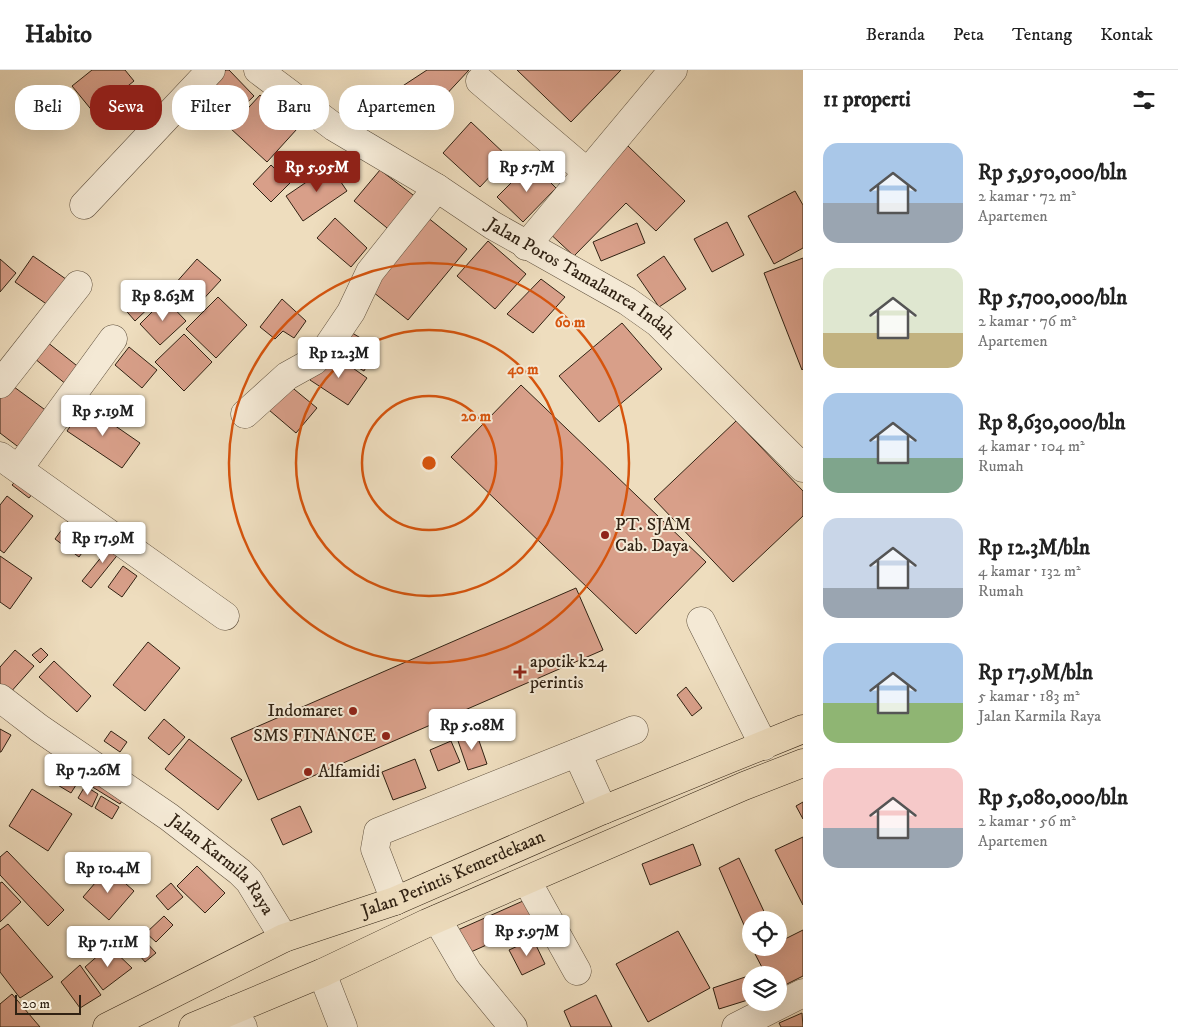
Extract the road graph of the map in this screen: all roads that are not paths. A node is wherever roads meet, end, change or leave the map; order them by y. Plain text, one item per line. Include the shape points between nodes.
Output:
1 (211, 70) edge
2 (258, 70) edge
3 (673, 70) edge
4 (480, 81) dead end
5 (587, 172) junction
6 (437, 188) junction
7 (84, 205) dead end
8 (526, 246) junction
9 (78, 285) dead end
10 (113, 339) dead end
11 (0, 384) edge
12 (245, 414) dead end
13 (10, 462) edge
14 (803, 468) edge
15 (225, 616) dead end
16 (701, 621) dead end
17 (0, 698) edge
18 (803, 729) edge
19 (634, 730) dead end
20 (764, 746) junction
21 (577, 754) junction
22 (733, 759) junction
23 (803, 763) edge
24 (744, 786) junction
25 (603, 810) junction
26 (527, 881) junction
27 (394, 901) junction
28 (432, 921) junction
29 (284, 938) junction
30 (577, 971) dead end
31 (322, 973) junction
32 (803, 993) edge
33 (238, 1019) edge
34 (107, 1027) edge
35 (193, 1027) edge
36 (343, 1027) edge
37 (497, 1027) edge
38 (513, 1027) edge
39 (736, 1027) edge

1 - 7 street
2 - 6 street, Jalan Poros Tamalanrea Indah via 334,127
3 - 5 street
4 - 5 street
5 - 8 street
6 - 8 street, Jalan Poros Tamalanrea Indah
6 - 12 street via 370,272 351,312 326,350 287,376
8 - 14 street, Jalan Poros Tamalanrea Indah via 626,301 658,323
9 - 11 street
10 - 13 street
13 - 15 street
16 - 20 street
17 - 29 street, Jalan Karmila Raya via 169,817 240,872
18 - 20 highway, Jalan Perintis Kemerdekaan
19 - 21 street
20 - 22 highway, Jalan Perintis Kemerdekaan
21 - 25 street
21 - 27 street via 378,832 375,849
22 - 24 highway
22 - 25 highway, Jalan Perintis Kemerdekaan
23 - 24 highway, Jalan Perintis Kemerdekaan
24 - 26 highway, Jalan Perintis Kemerdekaan
25 - 27 highway, Jalan Perintis Kemerdekaan
26 - 28 highway, Jalan Perintis Kemerdekaan
26 - 30 street
27 - 29 highway, Jalan Perintis Kemerdekaan
28 - 31 highway, Jalan Perintis Kemerdekaan
28 - 37 street
28 - 38 street
29 - 34 highway, Jalan Perintis Kemerdekaan
31 - 33 highway, Jalan Perintis Kemerdekaan
31 - 36 street
32 - 39 street
33 - 35 highway, Jalan Perintis Kemerdekaan

